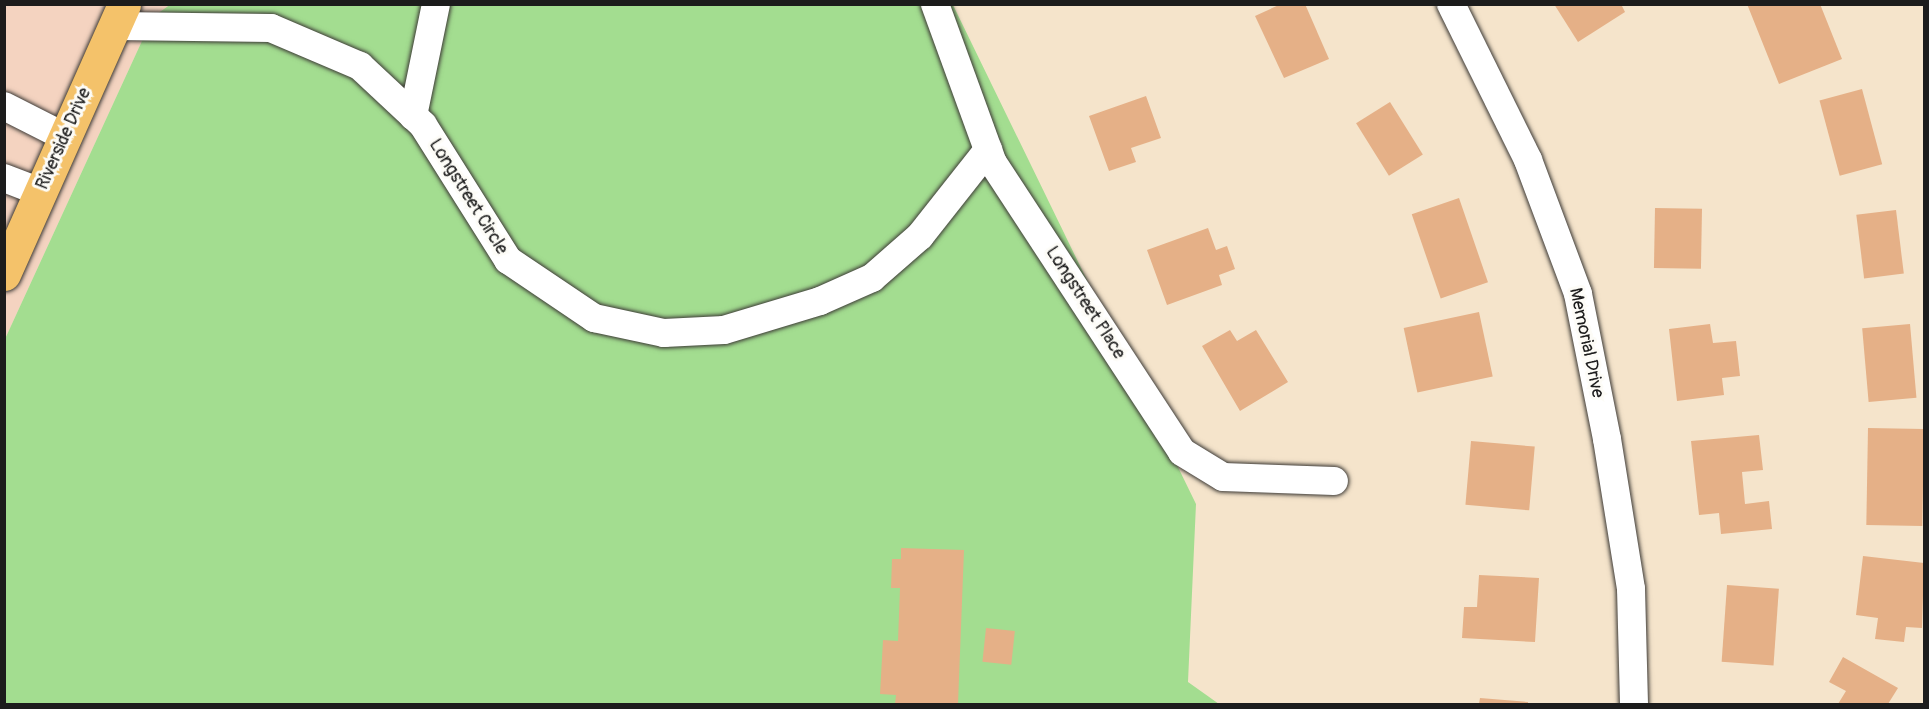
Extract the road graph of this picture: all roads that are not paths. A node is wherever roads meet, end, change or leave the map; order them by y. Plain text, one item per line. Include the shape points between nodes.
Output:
1 (436, 4) edge
2 (935, 4) edge
3 (1451, 4) edge
4 (119, 15) edge
5 (256, 16) edge
6 (4, 106) edge
7 (413, 116) junction
8 (65, 137) junction
9 (988, 150) junction
10 (4, 178) edge
11 (41, 192) junction
12 (4, 274) edge
13 (1334, 481) dead end
14 (1634, 705) edge

1 - 7 street
2 - 9 street, Longstreet Place
3 - 14 street, Memorial Drive via 1528,160 1578,294 1631,589
4 - 5 street, Longstreet Circle via 198,24
4 - 8 main road, Riverside Drive
5 - 7 street, Longstreet Circle via 272,28 360,66
6 - 8 street
7 - 9 street, Longstreet Circle via 508,260 594,318 664,333 724,330 819,301 872,278 920,236
8 - 11 main road, Riverside Drive
9 - 13 street, Longstreet Place via 1182,452 1223,477
10 - 11 street
11 - 12 main road, Riverside Drive

